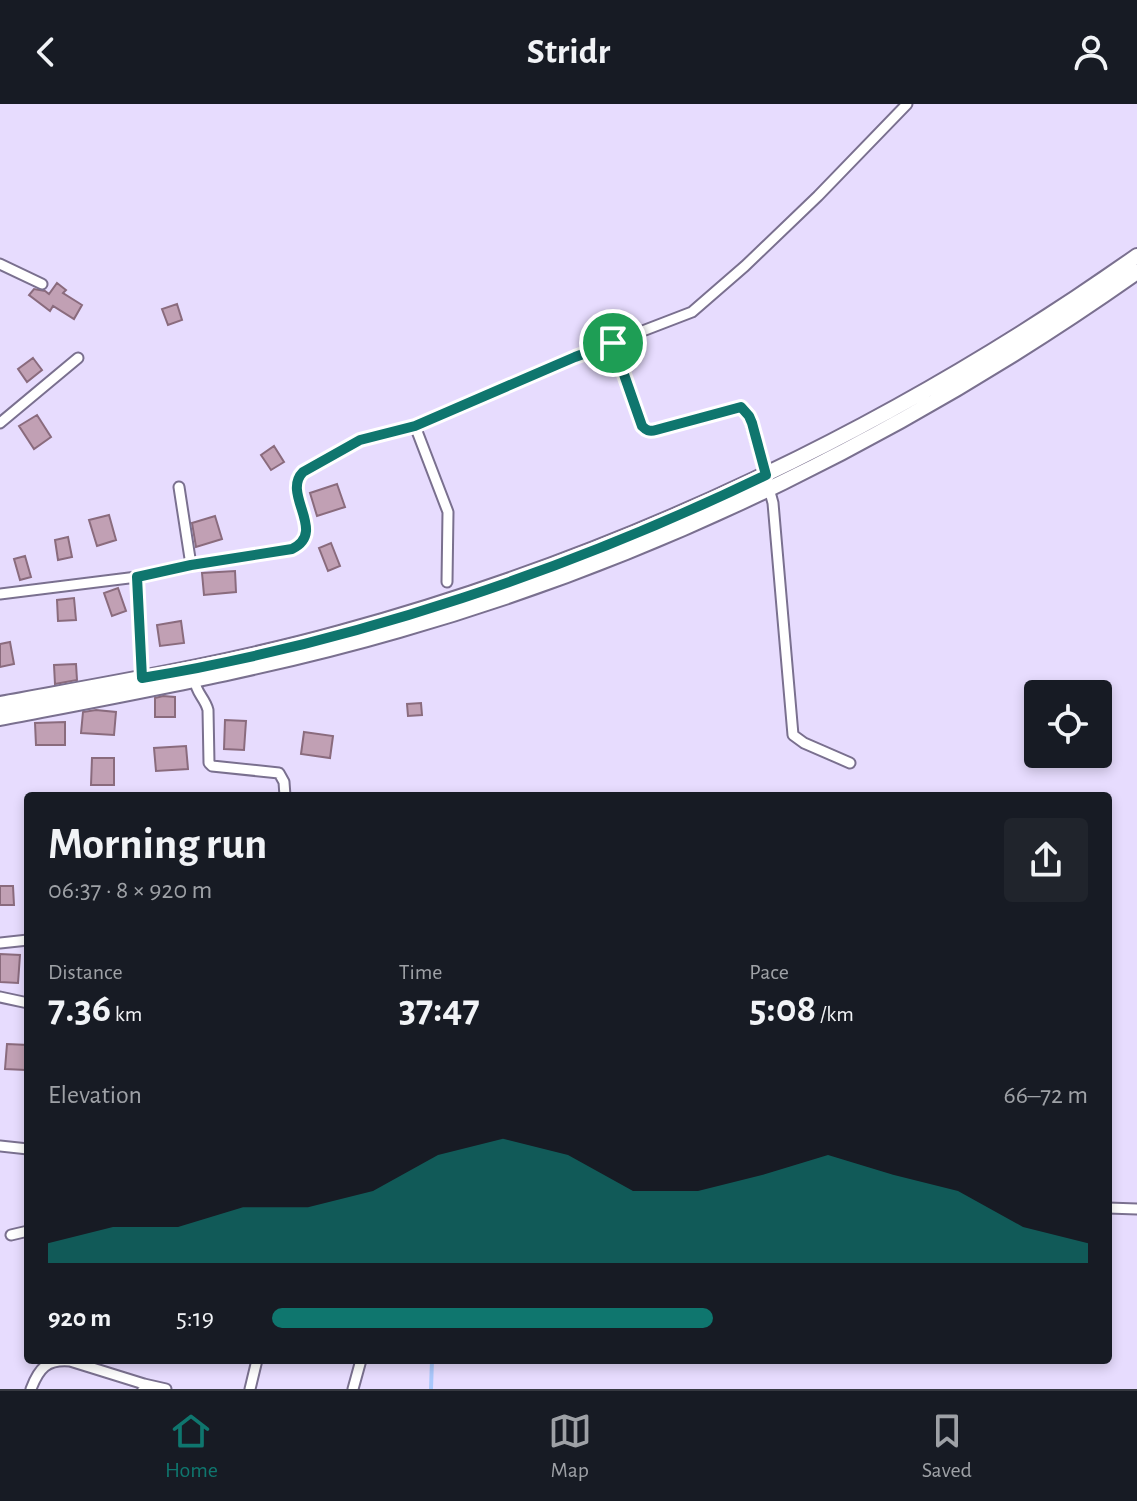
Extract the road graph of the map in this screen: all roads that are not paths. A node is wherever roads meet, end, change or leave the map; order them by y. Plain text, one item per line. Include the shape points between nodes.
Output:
1 (907, 104) edge
2 (1137, 256) edge
3 (0, 264) edge
4 (1137, 272) edge
5 (42, 284) dead end
6 (613, 343) junction
7 (78, 358) dead end
8 (0, 423) edge
9 (415, 426) junction
10 (768, 482) junction
11 (179, 487) dead end
12 (191, 565) junction
13 (137, 577) junction
14 (447, 582) dead end
15 (0, 594) edge
16 (142, 678) junction
17 (195, 681) junction
18 (0, 704) edge
19 (0, 718) edge
20 (850, 763) dead end
21 (285, 792) edge
22 (24, 940) edge
23 (0, 943) edge
24 (0, 997) edge
25 (24, 1002) edge
26 (0, 1146) edge
27 (24, 1149) edge
28 (1112, 1208) edge
29 (1137, 1209) edge
30 (24, 1232) edge
31 (11, 1235) dead end
32 (48, 1364) edge
33 (79, 1364) edge
34 (256, 1364) edge
35 (360, 1364) edge
36 (144, 1387) edge
37 (31, 1389) edge
38 (166, 1389) edge
39 (250, 1389) edge
40 (353, 1389) edge

1 - 6 street via 705,302
2 - 10 main road via 1040,322
3 - 5 street
4 - 10 main road via 947,394 867,439
6 - 9 street
6 - 10 street via 642,426 656,430 741,407 752,423
7 - 8 street
9 - 12 street via 360,440 300,475 296,486 306,527 300,546
9 - 14 street via 448,512
10 - 16 main road via 460,598 275,650
10 - 17 main road via 644,544 488,602 341,647
10 - 20 street via 793,735
11 - 12 street
12 - 13 street
13 - 15 street
13 - 16 street
16 - 18 main road
17 - 19 main road
17 - 21 street via 208,710 209,763 279,773
22 - 23 street
24 - 25 street
26 - 27 street
28 - 29 street
30 - 31 street
32 - 37 street
33 - 36 street
34 - 39 street
35 - 40 street
36 - 38 street

